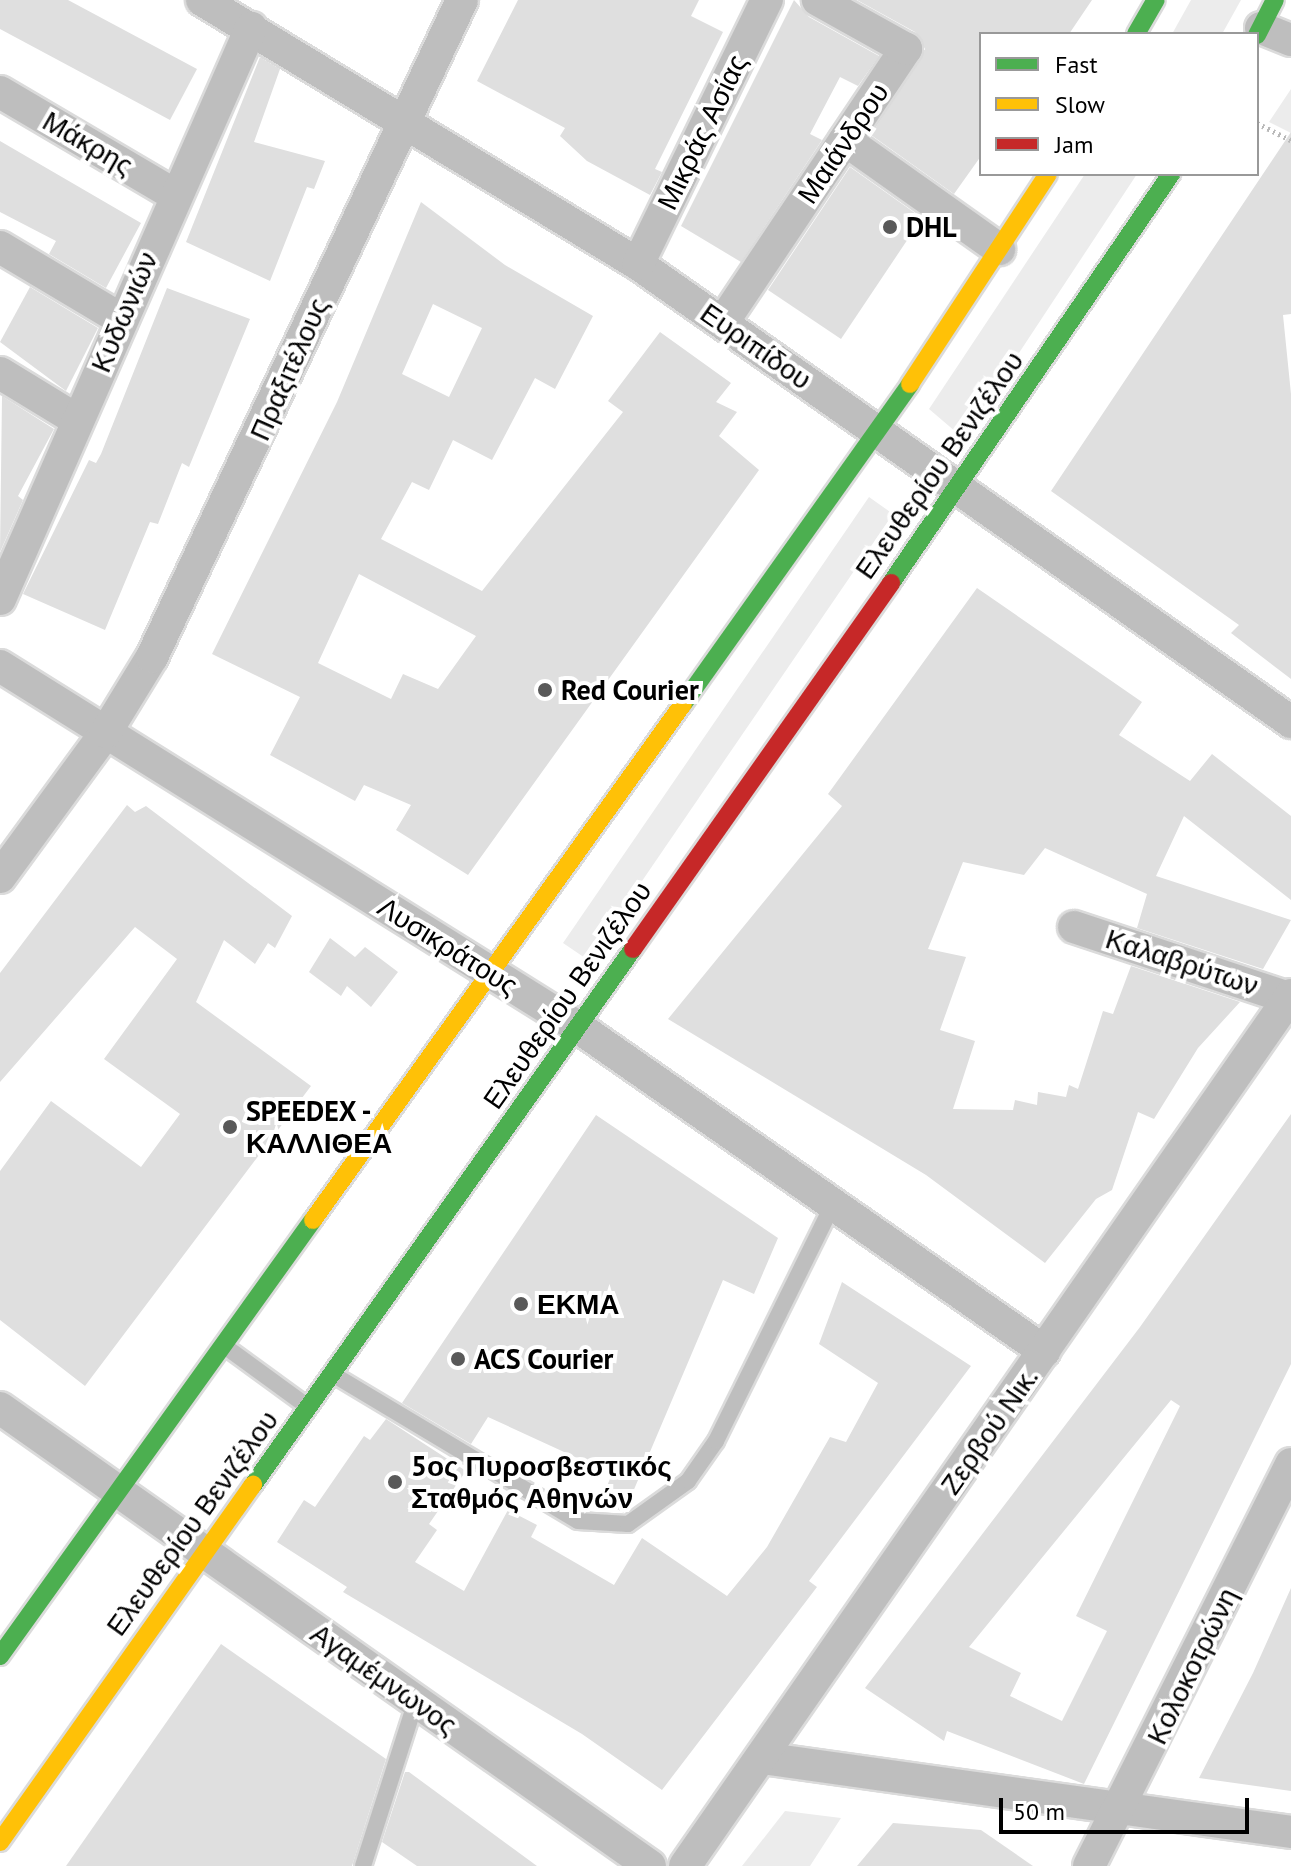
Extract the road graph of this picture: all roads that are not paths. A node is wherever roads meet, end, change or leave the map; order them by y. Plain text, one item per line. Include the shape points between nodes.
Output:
1 (202, 0) edge
2 (462, 0) edge
3 (767, 0) edge
4 (818, 0) edge
5 (1156, 0) edge
6 (1275, 0) edge
7 (251, 28) junction
8 (1137, 32) edge
9 (1259, 32) edge
10 (1291, 40) edge
11 (0, 92) edge
12 (404, 117) junction
13 (845, 140) junction
14 (1047, 176) edge
15 (1170, 176) edge
16 (175, 195) junction
17 (0, 247) edge
18 (999, 249) junction
19 (638, 264) junction
20 (121, 319) junction
21 (723, 322) junction
22 (0, 373) edge
23 (77, 420) junction
24 (877, 434) junction
25 (955, 492) junction
26 (0, 599) edge
27 (0, 666) edge
28 (1291, 722) edge
29 (106, 732) junction
30 (0, 877) edge
31 (1074, 927) dead end
32 (492, 974) junction
33 (1287, 1007) edge
34 (578, 1027) junction
35 (833, 1204) junction
36 (223, 1345) junction
37 (1044, 1351) junction
38 (334, 1375) junction
39 (309, 1407) junction
40 (0, 1408) edge
41 (1291, 1464) edge
42 (118, 1491) junction
43 (205, 1553) junction
44 (0, 1656) edge
45 (416, 1701) junction
46 (762, 1758) junction
47 (1124, 1806) junction
48 (1291, 1832) edge
49 (0, 1842) edge
50 (363, 1866) edge
51 (650, 1866) edge
52 (685, 1866) edge
53 (1089, 1866) edge

1 - 7 street, Ευριπίδου
2 - 12 street, Πραξιτέλους
3 - 19 street, Μικράς Ασίας
4 - 13 street, Μαιάνδρου via 906,49
5 - 8 main road
6 - 9 main road
7 - 12 street, Ευριπίδου
7 - 16 street, Κυδωνιών
9 - 10 street
11 - 16 street, Μάκρης
12 - 19 street, Ευριπίδου
12 - 29 street, Πραξιτέλους via 248,459 152,657
13 - 18 street
13 - 21 street, Μαιάνδρου
14 - 18 main road
15 - 25 main road, Ελευθερίου Βενιζέλου
16 - 20 street, Κυδωνιών
17 - 20 street
18 - 24 main road
19 - 21 street, Ευριπίδου
20 - 23 street, Κυδωνιών
21 - 24 street, Ευριπίδου
22 - 23 street
23 - 26 street, Κυδωνιών
24 - 25 street, Ευριπίδου
24 - 32 main road
25 - 28 street, Ευριπίδου
25 - 34 main road, Ελευθερίου Βενιζέλου
27 - 29 street, Λυσικράτους
29 - 30 street, Πραξιτέλους
29 - 32 street, Λυσικράτους
31 - 33 street, Καλαβρύτων
32 - 34 street, Λυσικράτους
32 - 36 main road
33 - 37 street, Ζερβού Νικ.
34 - 35 street, Λυσικράτους
34 - 38 main road, Ελευθερίου Βενιζέλου
35 - 37 street, Λυσικράτους
35 - 38 lane via 716,1441 688,1481 628,1524 578,1521
36 - 39 lane
36 - 42 main road
37 - 46 street, Ζερβού Νικ.
38 - 39 main road, Ελευθερίου Βενιζέλου
39 - 43 main road, Ελευθερίου Βενιζέλου
40 - 42 street, Αγαμέμνωνος
41 - 47 street, Κολοκοτρώνη
42 - 43 street, Αγαμέμνωνος
42 - 44 main road
43 - 45 street, Αγαμέμνωνος
43 - 49 main road, Ελευθερίου Βενιζέλου
45 - 50 lane
45 - 51 street, Αγαμέμνωνος
46 - 47 street
46 - 52 street, Ζερβού Νικ.
47 - 48 street
47 - 53 street, Κολοκοτρώνη

